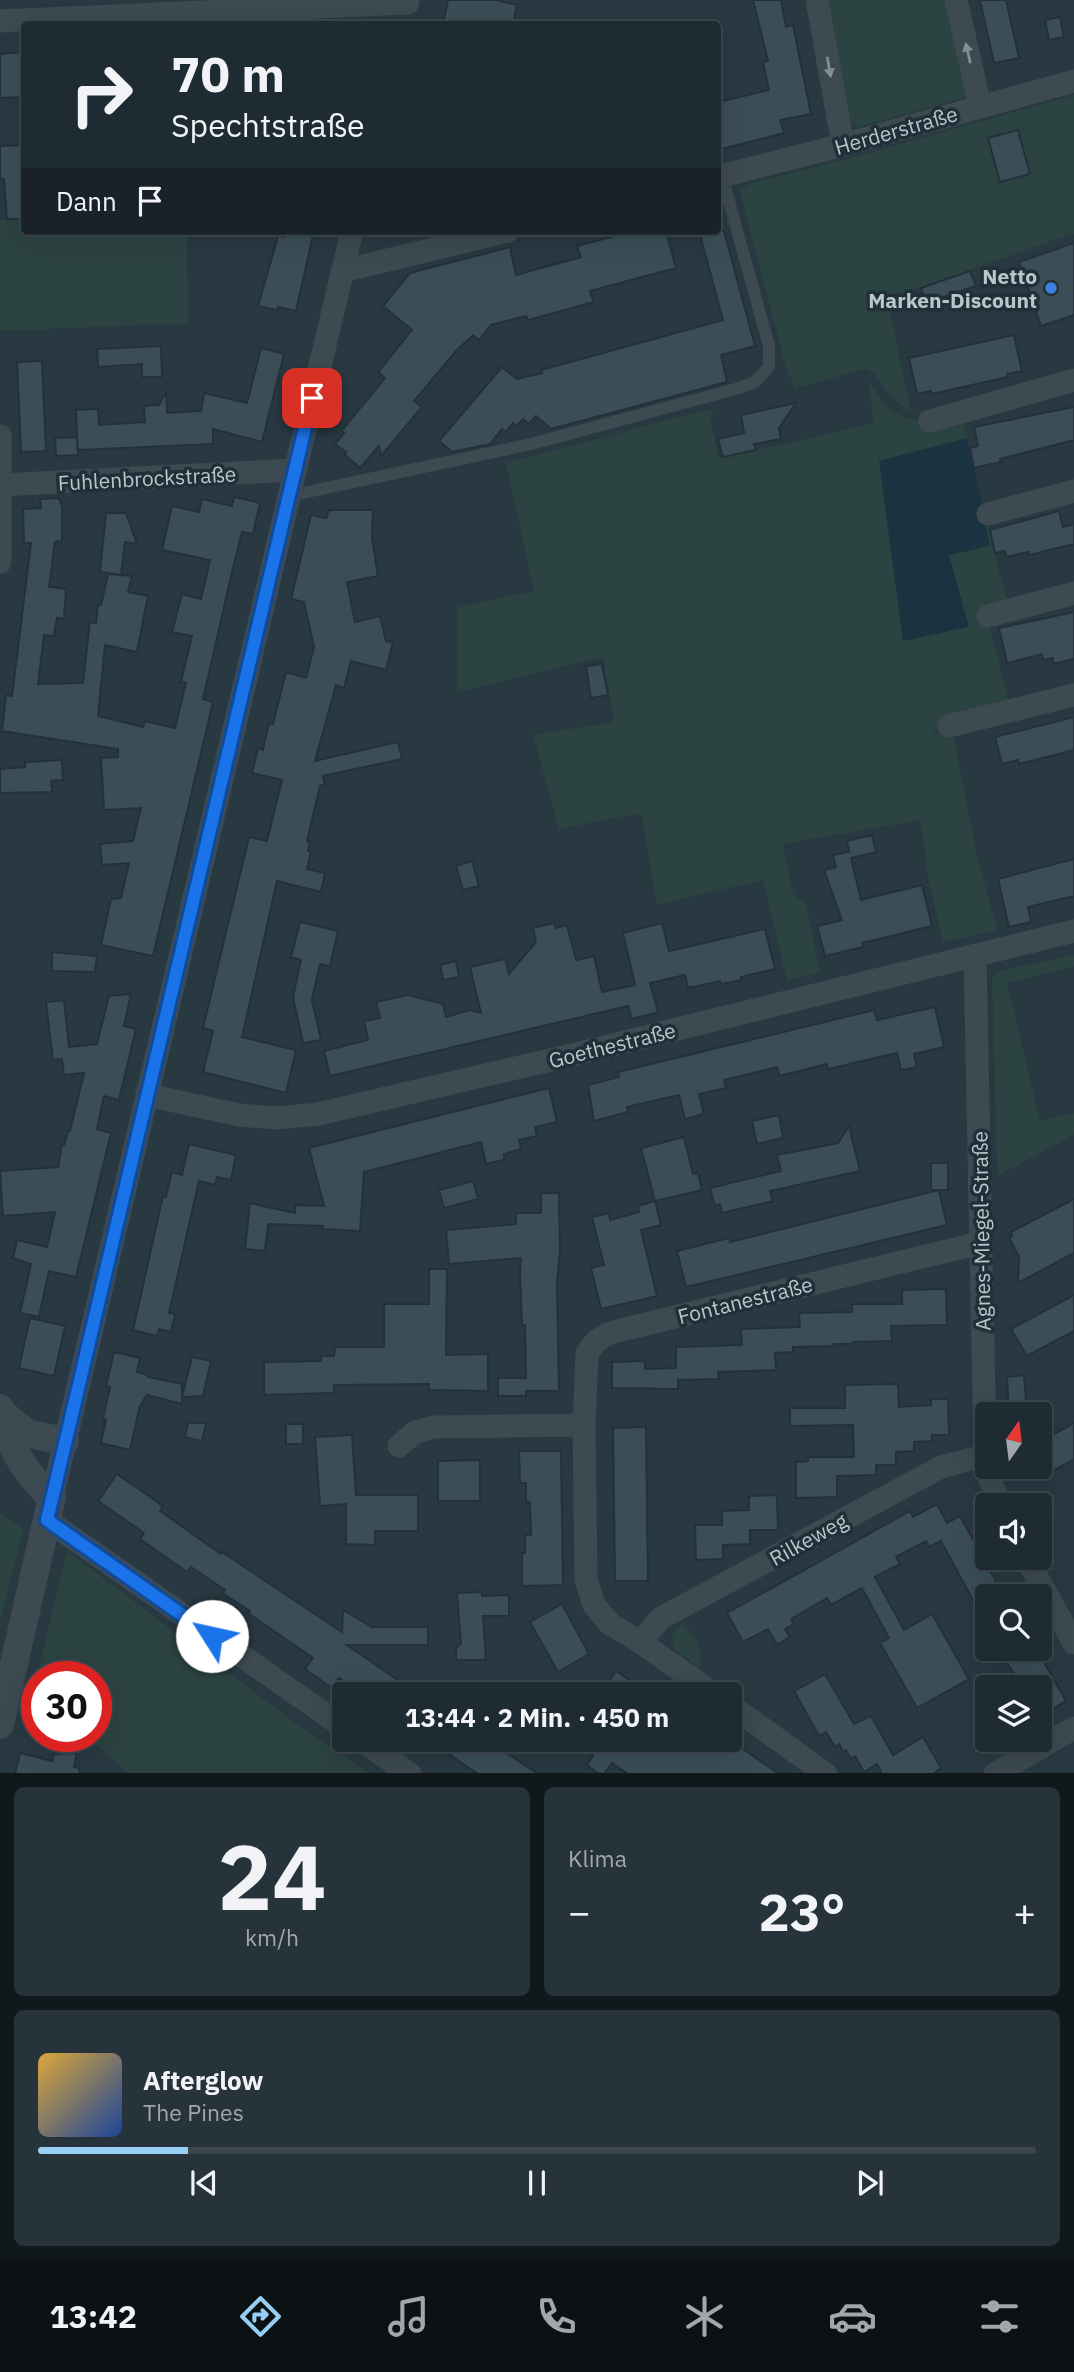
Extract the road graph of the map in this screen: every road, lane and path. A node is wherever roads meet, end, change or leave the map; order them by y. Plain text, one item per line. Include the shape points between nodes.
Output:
1 (817, 0) edge
2 (956, 0) edge
3 (406, 9) edge
4 (0, 21) edge
5 (1074, 81) edge
6 (980, 106) junction
7 (843, 145) junction
8 (721, 176) edge
9 (721, 179) edge
10 (351, 235) edge
11 (491, 235) edge
12 (342, 271) junction
13 (1074, 380) edge
14 (930, 421) dead end
15 (0, 436) edge
16 (295, 470) junction
17 (0, 486) edge
18 (1074, 491) edge
19 (289, 496) junction
20 (988, 514) dead end
21 (0, 562) edge
22 (1074, 593) edge
23 (988, 616) dead end
24 (1074, 695) edge
25 (949, 726) dead end
26 (1074, 931) edge
27 (975, 955) junction
28 (147, 1095) junction
29 (980, 1243) junction
30 (984, 1402) edge
31 (1, 1411) edge
32 (584, 1425) junction
33 (65, 1441) junction
34 (399, 1446) dead end
35 (975, 1458) edge
36 (50, 1508) junction
37 (1033, 1570) edge
38 (640, 1642) junction
39 (1074, 1643) edge
40 (697, 1682) edge
41 (742, 1714) edge
42 (332, 1718) edge
43 (0, 1725) edge
44 (1074, 1728) edge
45 (379, 1752) edge
46 (411, 1773) edge
47 (826, 1773) edge
48 (995, 1773) edge

1 -> 7 street
6 -> 2 street
3 - 4 street
5 - 6 street, Herderstraße
6 - 7 street, Herderstraße
7 - 8 street, Herderstraße
9 - 19 lane via 769,346 769,367 755,382 531,444
10 - 12 street
11 - 12 street
12 - 16 street
13 - 14 street
15 - 17 street
16 - 17 street, Fuhlenbrockstraße
16 - 19 street
17 - 21 street
18 - 20 street
19 - 28 street
22 - 23 street
24 - 25 street
26 - 27 street, Goethestraße
27 - 28 street, Goethestraße via 318,1114 279,1118 239,1115
27 - 29 street, Agnes-Miegel-Straße
28 - 33 street
29 - 30 street, Agnes-Miegel-Straße
29 - 32 street, Fontanestraße via 600,1337 587,1354
31 - 33 street via 29,1434
31 - 36 street via 5,1429
32 - 34 street via 434,1427 415,1432
32 - 38 street, Fontanestraße via 590,1598 610,1624
33 - 36 street
35 - 38 street, Rilkeweg via 941,1467 662,1618
36 - 42 street
36 - 43 street
37 - 39 street
38 - 40 street, Fontanestraße
41 - 47 street
44 - 48 street
45 - 46 street

